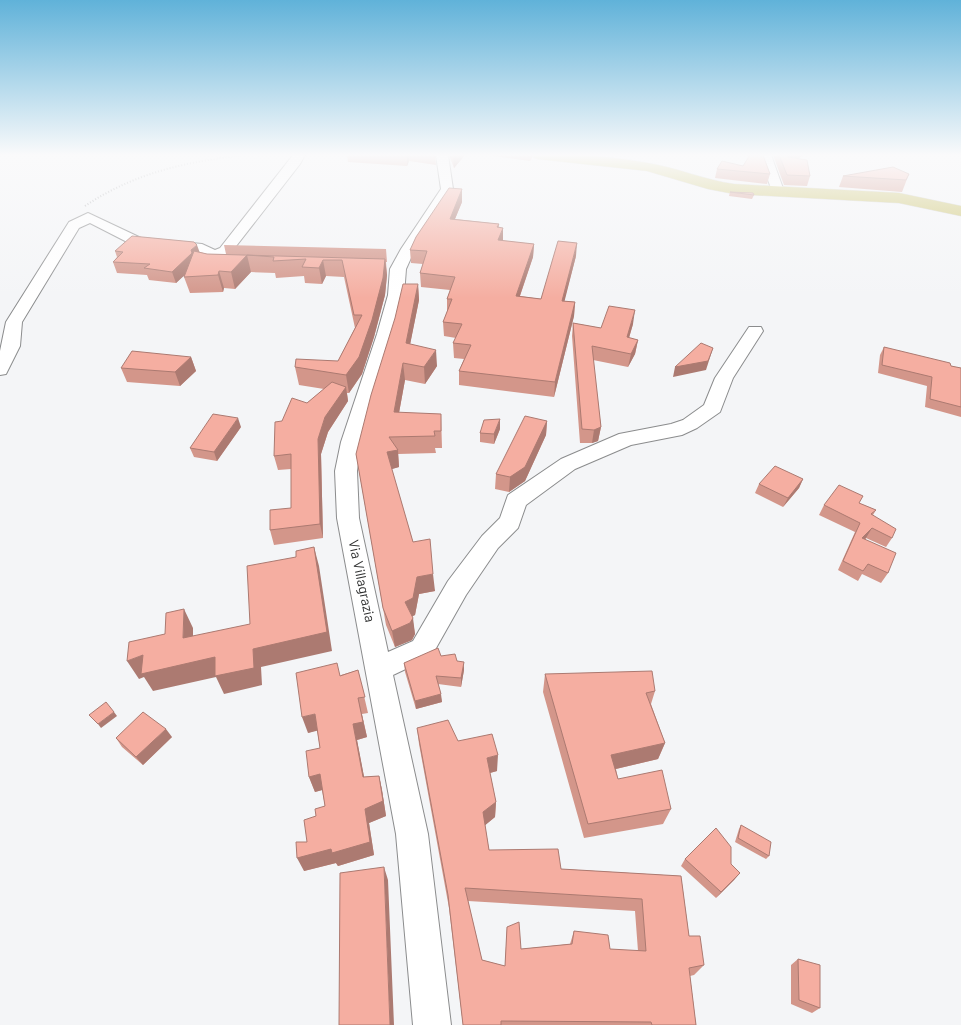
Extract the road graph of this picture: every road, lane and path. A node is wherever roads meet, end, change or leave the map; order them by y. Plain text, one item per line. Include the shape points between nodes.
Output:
1 (91, 203) edge
2 (263, 203) edge
3 (438, 203) edge
4 (922, 203) edge
5 (961, 211) edge
6 (89, 218) junction
7 (215, 257) junction
8 (200, 265) edge
9 (249, 265) dead end
10 (755, 331) dead end
11 (0, 370) edge
12 (380, 668) junction
13 (432, 1025) edge

1 - 6 path via 81,209
2 - 7 street via 225,251
3 - 12 street, Via Villagrazia via 408,249 389,269 396,295 351,442 346,470 348,518
4 - 5 main road
6 - 7 street via 138,242 202,248
6 - 11 street via 74,225 14,322 11,346
7 - 8 street
7 - 9 street via 212,264
10 - 12 street via 714,400 713,408 706,414 675,430 600,449 568,464 516,502 510,522 490,542 457,588 422,649
12 - 13 street, Via Villagrazia via 412,834

